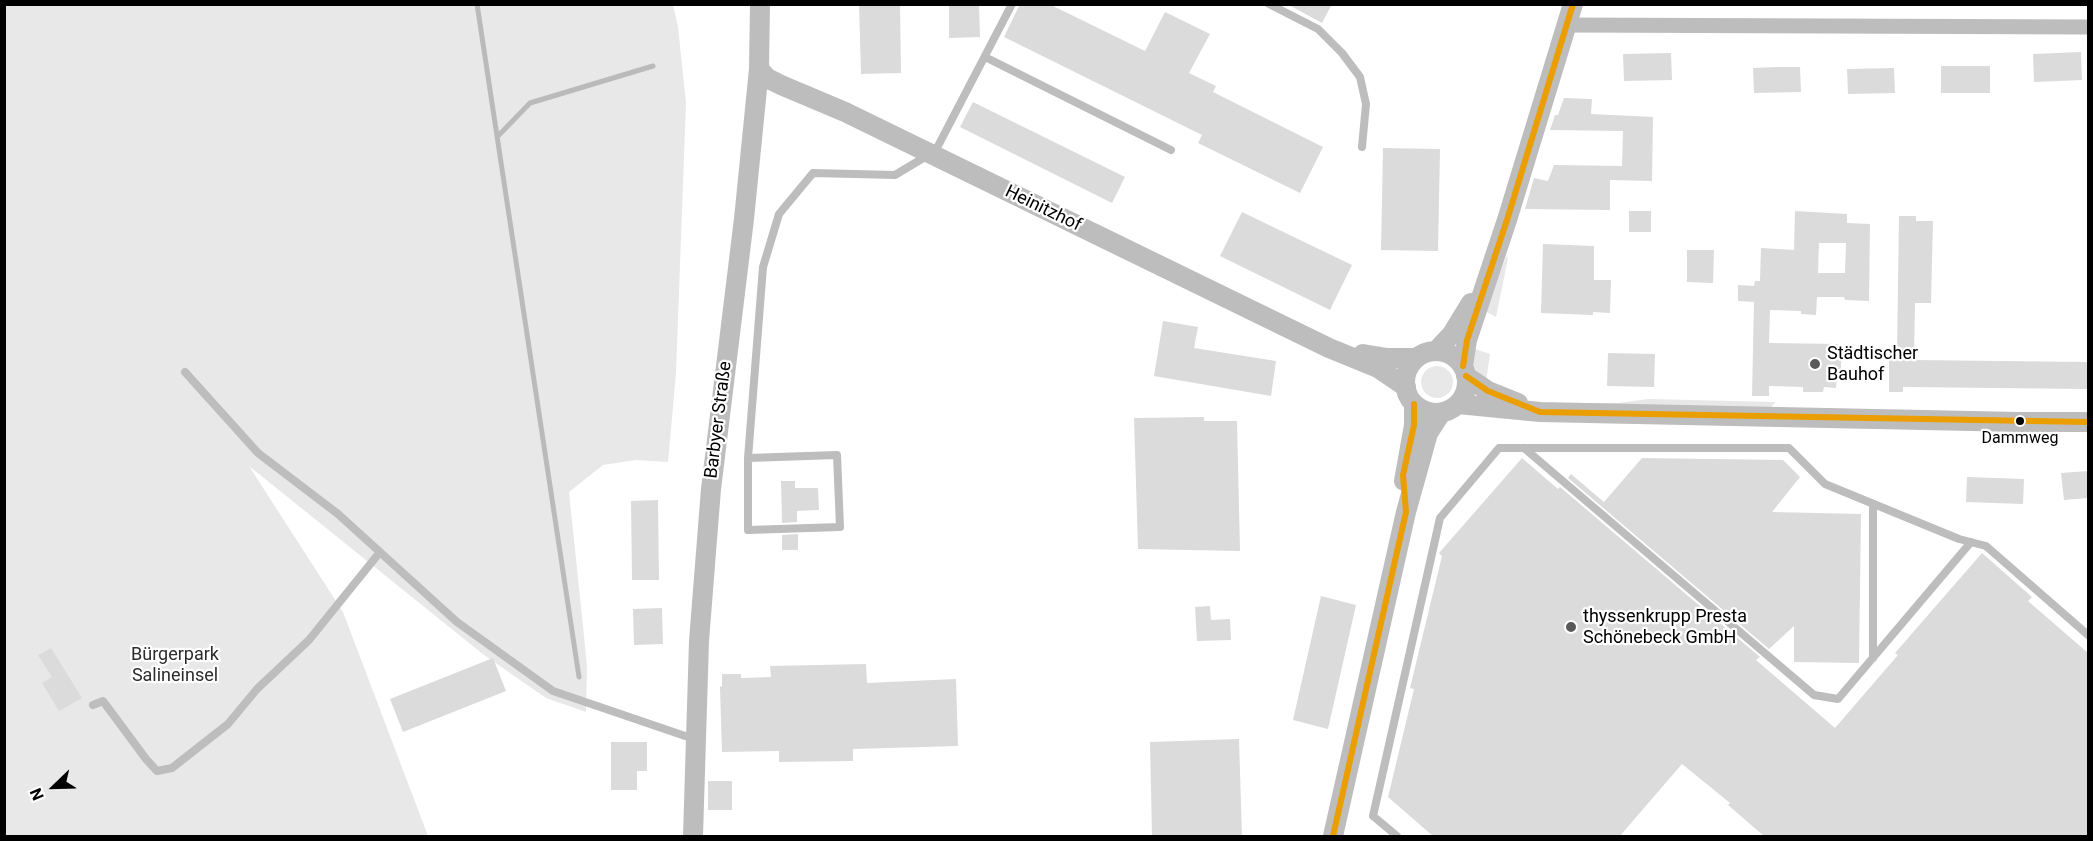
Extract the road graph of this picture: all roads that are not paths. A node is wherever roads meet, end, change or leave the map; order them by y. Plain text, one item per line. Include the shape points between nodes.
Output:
1 (760, 4) edge
2 (1012, 4) edge
3 (1269, 4) edge
4 (1573, 4) edge
5 (1567, 26) junction
6 (2088, 27) edge
7 (985, 57) junction
8 (759, 69) junction
9 (1362, 147) dead end
10 (1171, 150) dead end
11 (930, 154) junction
12 (1489, 275) junction
13 (1329, 348) junction
14 (1436, 351) junction
15 (1417, 358) junction
16 (1465, 371) junction
17 (185, 372) dead end
18 (1410, 395) junction
19 (1450, 408) junction
20 (1540, 412) junction
21 (2088, 422) edge
22 (1524, 448) junction
23 (748, 458) junction
24 (1873, 504) junction
25 (1406, 512) junction
26 (1971, 542) junction
27 (380, 552) junction
28 (2088, 635) edge
29 (1873, 658) junction
30 (93, 705) dead end
31 (695, 739) junction
32 (693, 837) edge
33 (1333, 837) edge
34 (1397, 837) edge

1 - 8 street, Barbyer Straße
2 - 7 lane
3 - 9 lane via 1318,29 1360,77 1365,104
4 - 5 street
5 - 6 street
5 - 12 street
7 - 10 lane
7 - 11 lane via 938,146
8 - 11 street, Heinitzhof via 781,85
8 - 31 street, Barbyer Straße via 711,489
11 - 13 street, Heinitzhof
11 - 23 lane via 895,175 813,174 779,214 763,267
12 - 14 street via 1452,334
12 - 16 street via 1467,340
13 - 15 street, Heinitzhof via 1387,358
13 - 18 street, Heinitzhof via 1378,368
14 - 15 street
14 - 16 street via 1456,358
15 - 18 street via 1407,371
16 - 19 street via 1464,396
16 - 20 street via 1488,391
17 - 27 lane via 258,453 338,514
18 - 19 street via 1422,410 1431,413
18 - 25 street via 1414,425 1403,475
19 - 20 street
19 - 25 street via 1428,433
20 - 21 street
22 - 24 lane via 1789,448 1824,484
22 - 29 lane via 1814,694 1838,699
22 - 34 lane via 1499,448 1440,518 1373,816
23 - 23 lane via 748,530 840,527 837,455
24 - 26 lane
24 - 29 lane
25 - 33 street
26 - 28 lane via 1986,546
26 - 29 lane
27 - 30 lane via 327,621 257,689 228,724 171,768 157,771 103,701
27 - 31 lane via 457,622 553,691
31 - 32 street, Barbyer Straße

